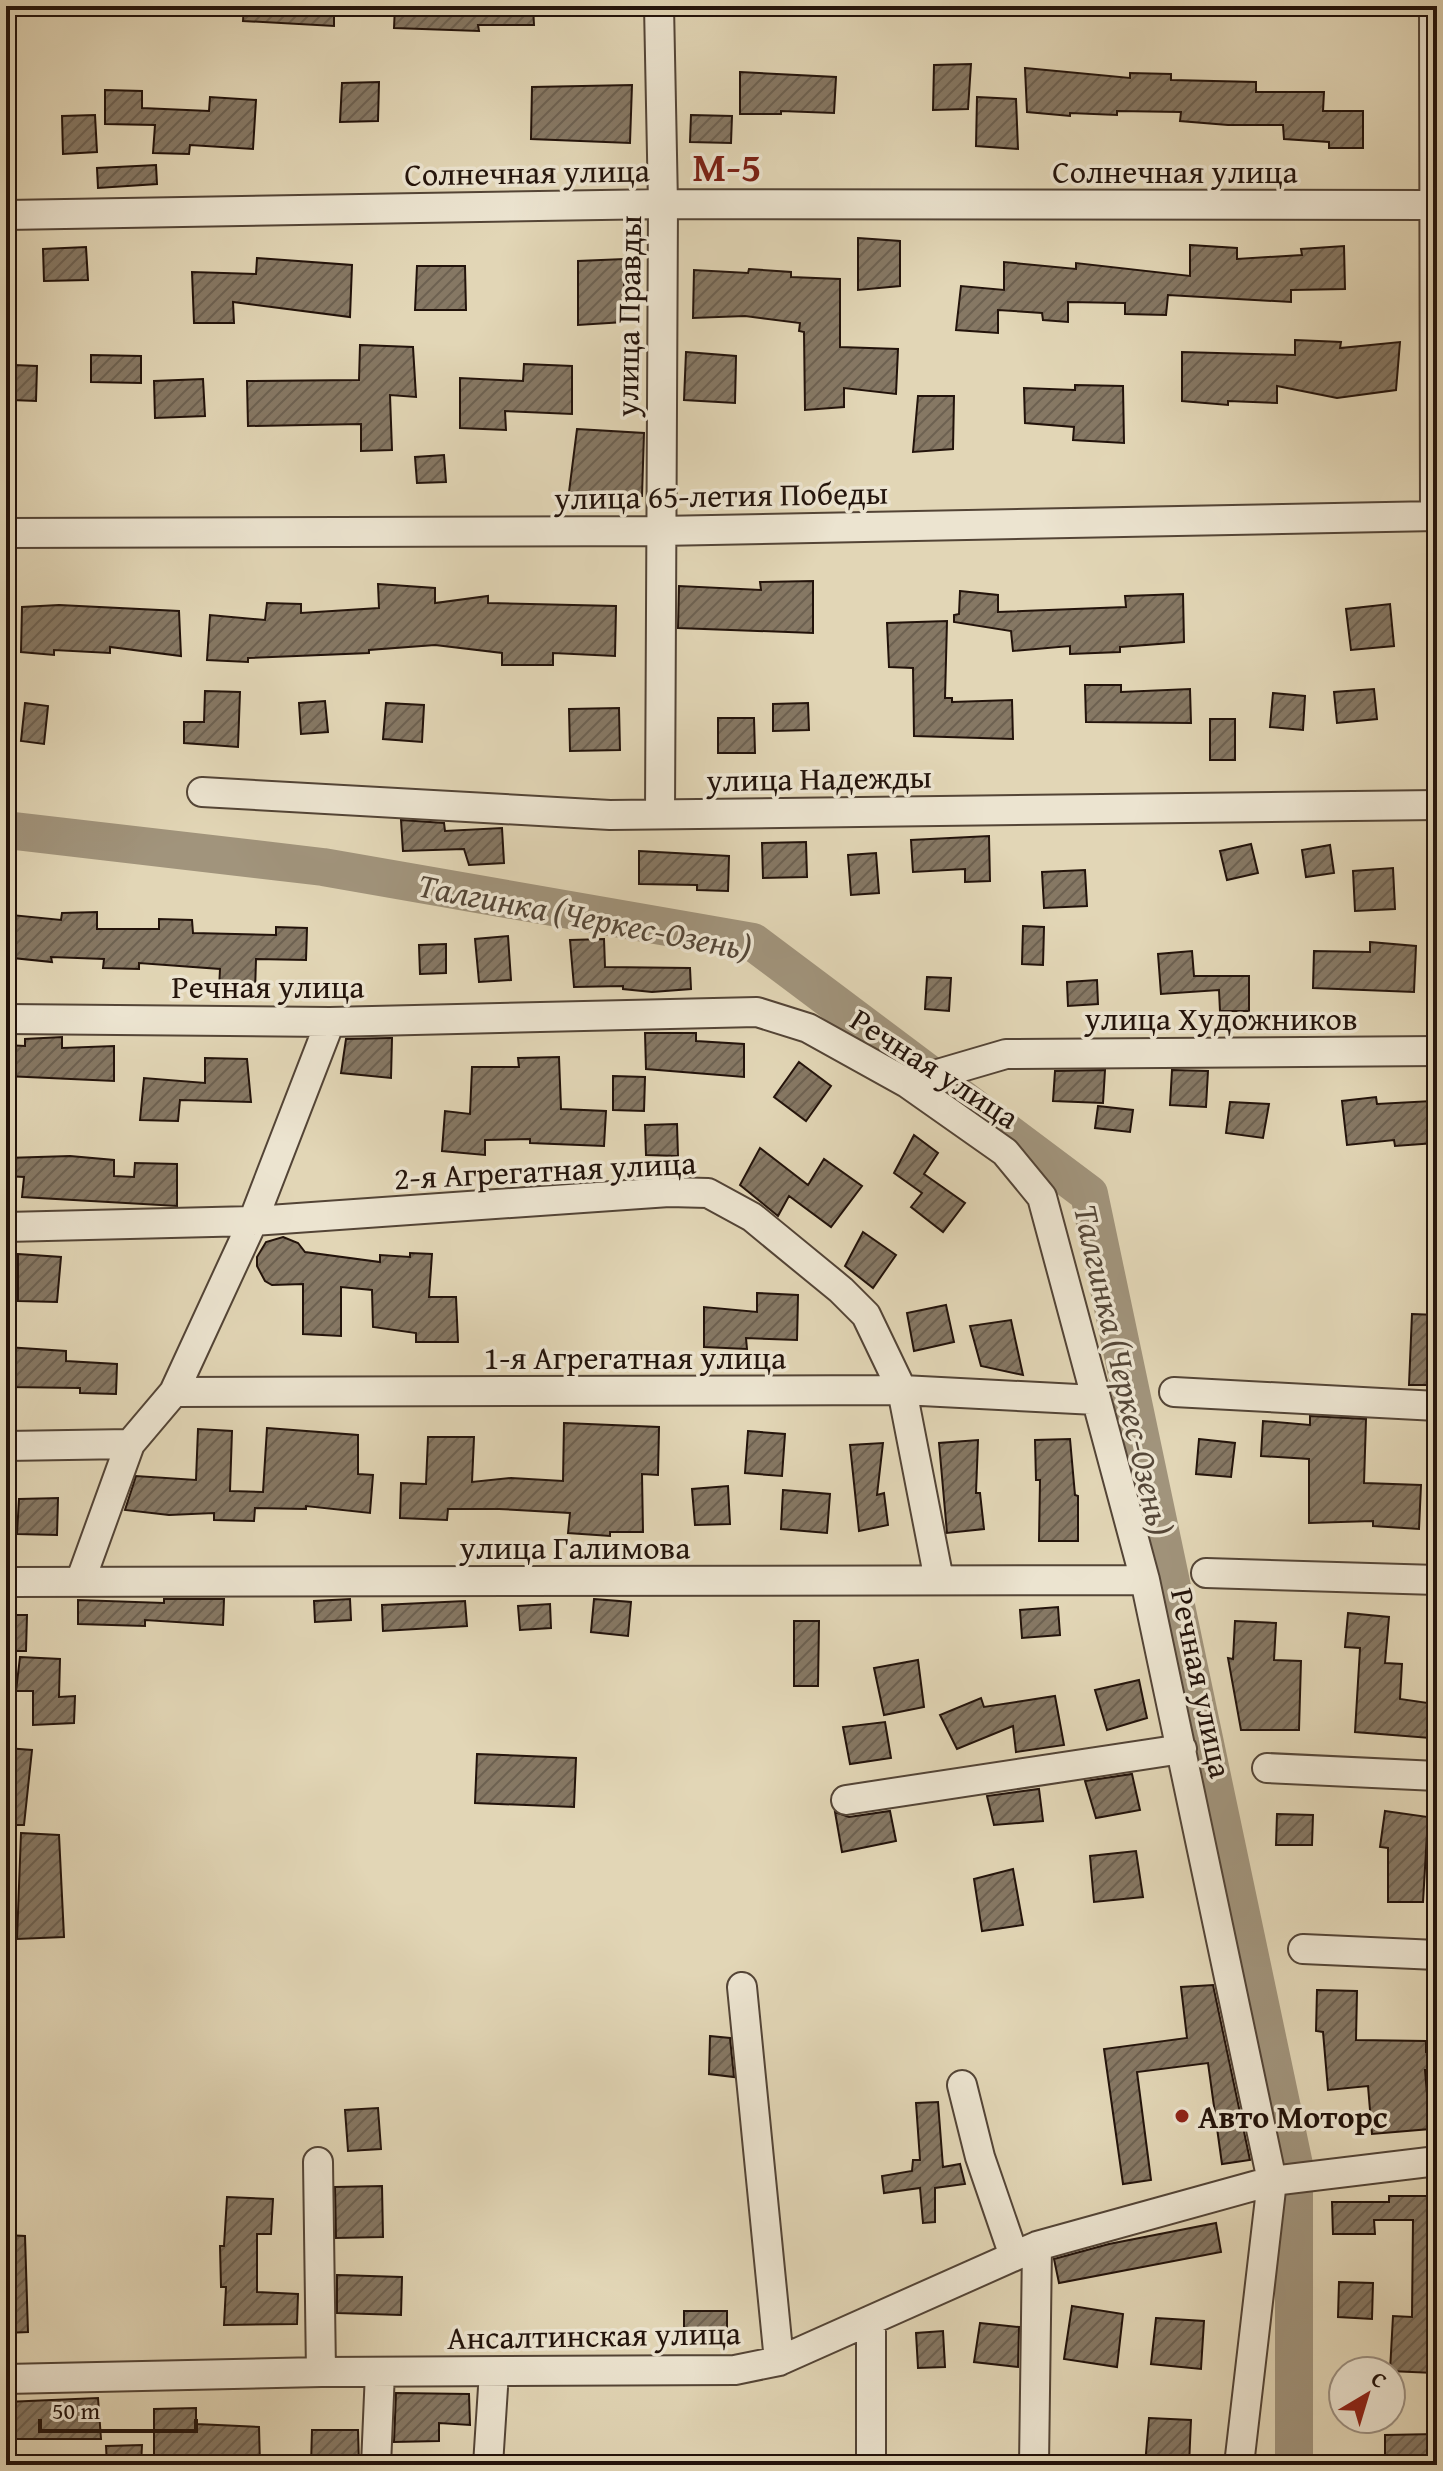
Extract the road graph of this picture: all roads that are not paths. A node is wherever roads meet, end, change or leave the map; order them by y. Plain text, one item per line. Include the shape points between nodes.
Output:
1 (659, 6) edge
2 (1434, 6) edge
3 (663, 204) junction
4 (1432, 205) junction
5 (6, 215) edge
6 (1436, 516) edge
7 (659, 531) junction
8 (6, 533) edge
9 (202, 792) dead end
10 (1437, 805) edge
11 (660, 814) junction
12 (6, 1019) edge
13 (330, 1022) junction
14 (1437, 1051) edge
15 (907, 1083) junction
16 (253, 1221) junction
17 (6, 1227) edge
18 (902, 1390) junction
19 (174, 1392) junction
20 (1174, 1392) dead end
21 (1096, 1400) junction
22 (1437, 1406) edge
23 (130, 1444) junction
24 (6, 1446) edge
25 (1206, 1573) dead end
26 (939, 1580) junction
27 (1145, 1580) junction
28 (1437, 1580) edge
29 (6, 1582) edge
30 (80, 1582) junction
31 (1182, 1749) junction
32 (1267, 1768) dead end
33 (1437, 1776) edge
34 (846, 1800) dead end
35 (1303, 1949) dead end
36 (1437, 1955) edge
37 (742, 1987) dead end
38 (962, 2085) dead end
39 (1437, 2161) edge
40 (318, 2162) dead end
41 (1288, 2179) junction
42 (1025, 2251) junction
43 (871, 2320) junction
44 (779, 2361) junction
45 (321, 2372) junction
46 (380, 2372) junction
47 (494, 2372) junction
48 (6, 2379) edge
49 (376, 2465) edge
50 (488, 2465) edge
51 (871, 2465) edge
52 (1034, 2465) edge
53 (1239, 2465) edge

1 - 3 street, улица Правды
2 - 4 street
3 - 4 street, Солнечная улица
3 - 5 street, Солнечная улица
3 - 7 street, улица Правды
4 - 6 street
6 - 7 street, улица 65-летия Победы
7 - 8 street, улица 65-летия Победы
7 - 11 street, улица Правды
9 - 11 street, улица Надежды
10 - 11 street, улица Надежды
12 - 13 street, Речная улица
13 - 15 street, Речная улица via 757,1012 808,1028
13 - 16 street
14 - 15 street, улица Художников via 1006,1054
15 - 21 street, Речная улица via 1005,1152 1042,1197
16 - 17 street, 2-я Агрегатная улица
16 - 18 street, 2-я Агрегатная улица via 708,1193 752,1217 866,1315
16 - 19 street
18 - 19 street, 1-я Агрегатная улица
18 - 21 street, 1-я Агрегатная улица
18 - 26 street, 2-я Агрегатная улица
19 - 23 street
20 - 22 street
21 - 27 street, Речная улица
23 - 24 street
23 - 30 street
25 - 28 street
26 - 27 street, улица Галимова
26 - 30 street, улица Галимова
27 - 31 street, Речная улица
29 - 30 street, улица Галимова
31 - 34 street
31 - 41 street, Речная улица
32 - 33 street
35 - 36 street
37 - 44 street
38 - 42 street via 980,2157
39 - 41 street, Ансалтинская улица
40 - 45 street
41 - 42 street, Ансалтинская улица
41 - 53 street, Речная улица
42 - 43 street, Ансалтинская улица
42 - 52 street
43 - 44 street, Ансалтинская улица
43 - 51 street
44 - 47 street, Ансалтинская улица via 735,2370
45 - 46 street, Ансалтинская улица
45 - 48 street, Ансалтинская улица
46 - 47 street, Ансалтинская улица
46 - 49 street
47 - 50 street

